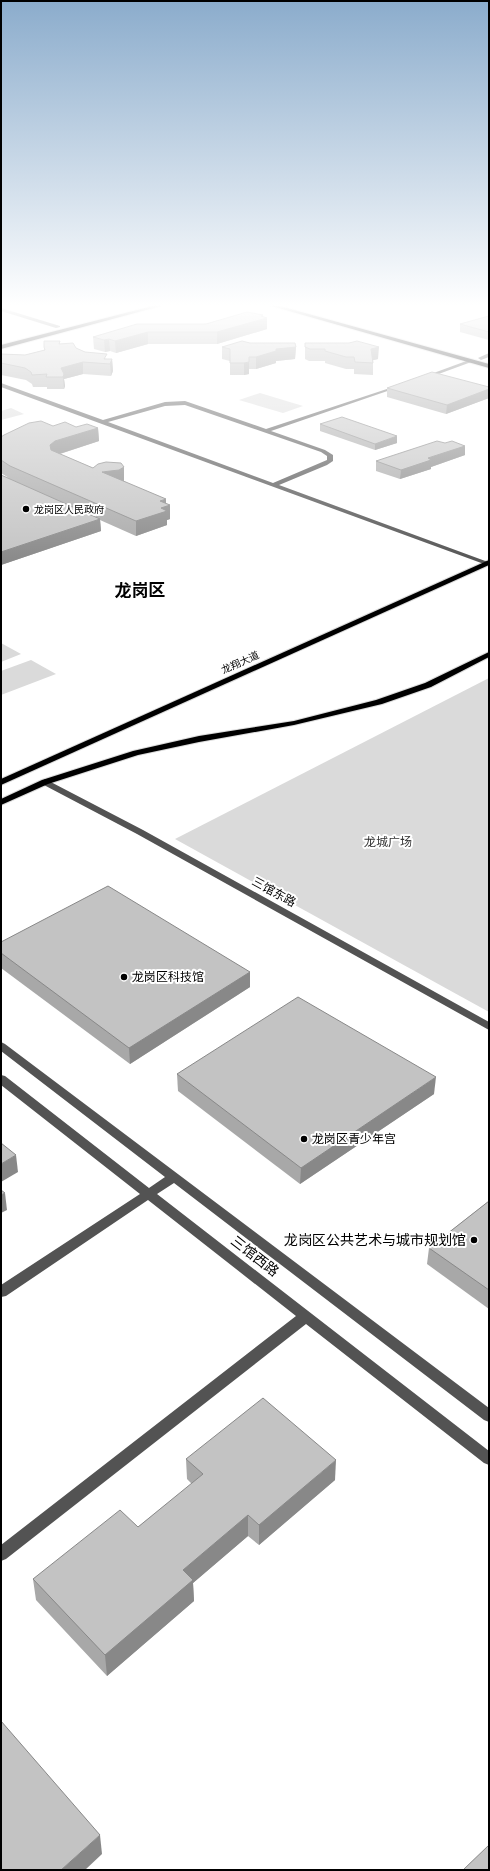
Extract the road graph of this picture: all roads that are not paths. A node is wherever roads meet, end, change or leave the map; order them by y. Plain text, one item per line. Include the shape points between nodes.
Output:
1 (16, 390) edge
2 (386, 390) edge
3 (104, 422) junction
4 (266, 431) junction
5 (273, 485) junction
6 (488, 563) edge
7 (489, 654) edge
8 (1, 782) edge
9 (45, 782) junction
10 (1, 802) edge
11 (489, 1027) edge
12 (1, 1046) edge
13 (1, 1079) edge
14 (174, 1178) junction
15 (149, 1194) junction
16 (1, 1292) edge
17 (306, 1316) junction
18 (489, 1416) edge
19 (489, 1459) edge
20 (1, 1554) edge

1 - 3 street
2 - 4 street
3 - 4 street via 165,404 180,403
3 - 5 street
4 - 5 street via 323,451 331,458 325,464
5 - 6 street
6 - 8 main road, 龙翔大道
7 - 9 main road via 428,685 352,710 294,724 168,746 106,762
9 - 10 main road
9 - 11 street, 三馆东路 via 140,832
12 - 14 street, 三馆西路
13 - 15 street, 三馆西路
14 - 15 street
14 - 18 street, 三馆西路
15 - 16 street
15 - 17 street, 三馆西路
17 - 19 street, 三馆西路
17 - 20 street

